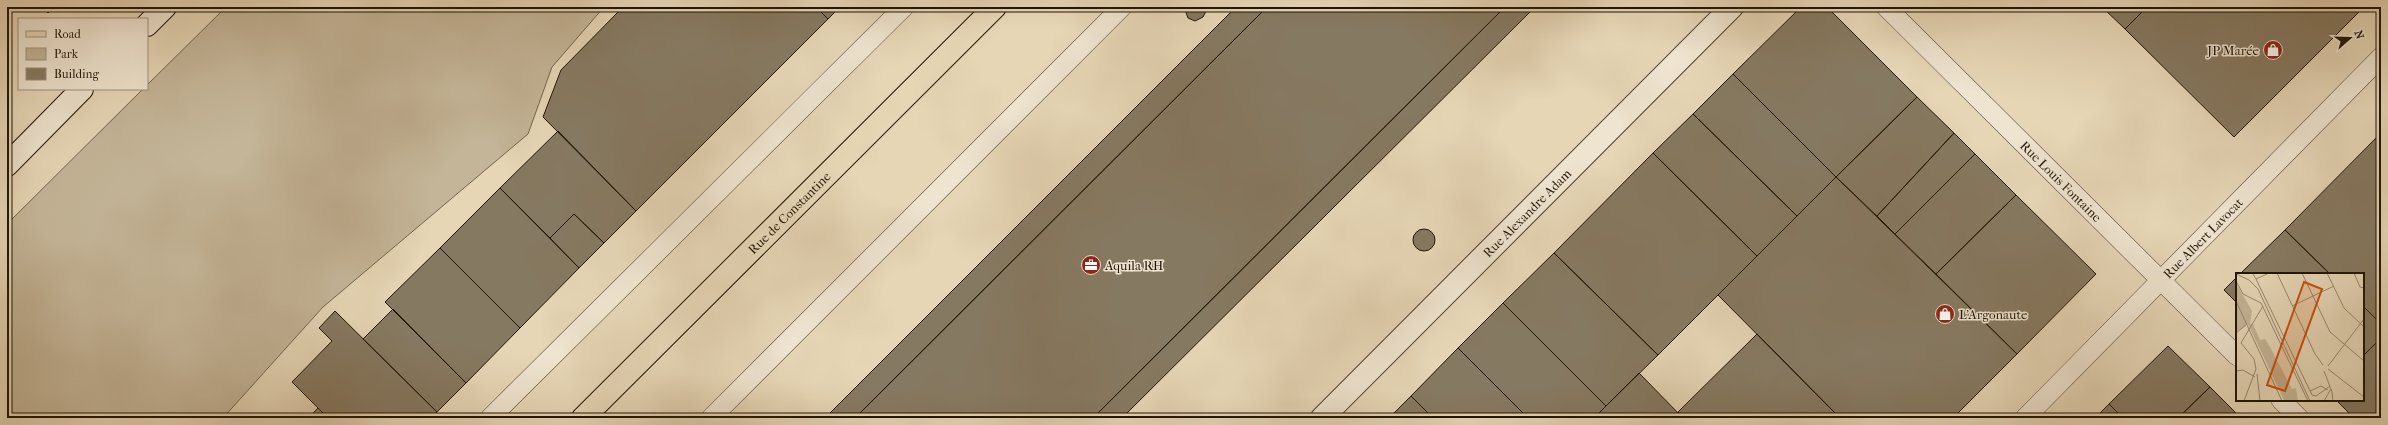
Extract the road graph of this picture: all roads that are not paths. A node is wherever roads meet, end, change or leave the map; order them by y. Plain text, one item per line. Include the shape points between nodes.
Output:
1 (165, 7) edge
2 (904, 7) edge
3 (995, 7) edge
4 (1122, 7) edge
5 (1732, 7) edge
6 (1886, 7) edge
7 (148, 24) edge
8 (2381, 57) edge
9 (81, 90) edge
10 (7, 165) edge
11 (2160, 279) junction
12 (2236, 355) edge
13 (2282, 401) edge
14 (490, 418) edge
15 (583, 418) edge
16 (711, 418) edge
17 (1322, 418) edge
18 (2025, 418) edge
19 (2299, 418) edge

1 - 7 street
2 - 14 lane
3 - 15 main road, Rue de Constantine
4 - 16 lane
5 - 17 street, Rue Alexandre Adam
6 - 11 lane, Rue Louis Fontaine
8 - 11 lane, Rue Albert Lavocat
9 - 10 street
11 - 12 lane, Rue Louis Fontaine
11 - 18 lane, Rue Albert Lavocat
13 - 19 lane

